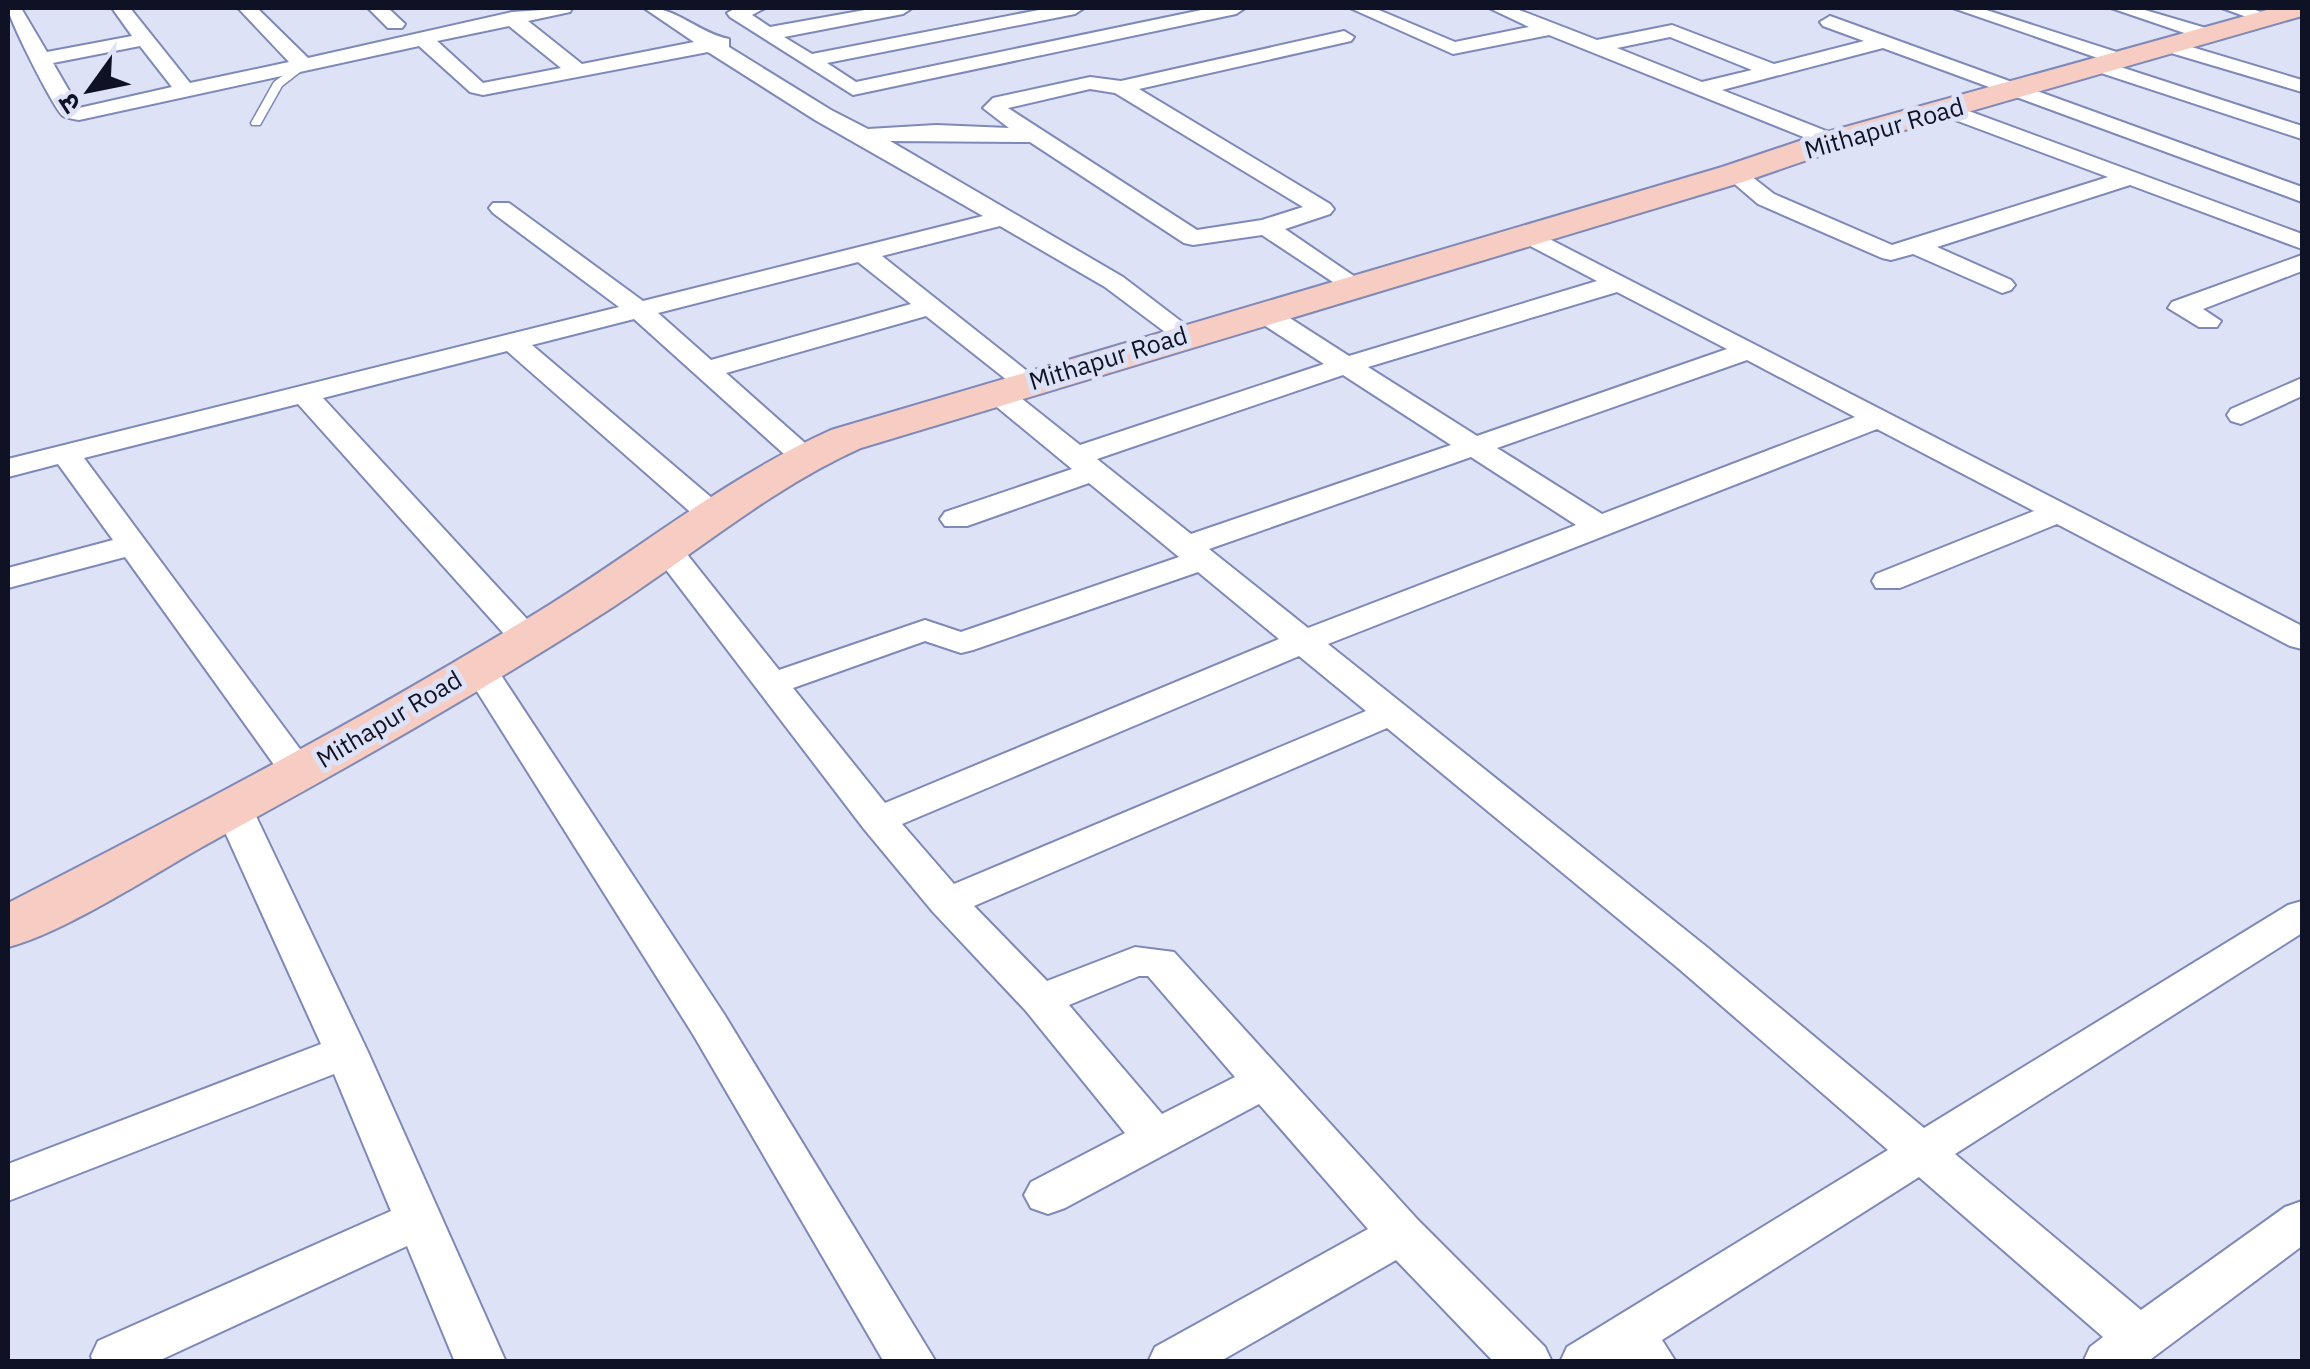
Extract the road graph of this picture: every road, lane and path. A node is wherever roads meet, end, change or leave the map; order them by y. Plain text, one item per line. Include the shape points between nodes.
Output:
1 (16, 8) edge
2 (121, 8) edge
3 (247, 8) edge
4 (377, 8) edge
5 (563, 8) edge
6 (654, 8) edge
7 (756, 8) edge
8 (901, 8) edge
9 (1074, 8) edge
10 (1236, 8) edge
11 (1360, 8) edge
12 (1501, 8) edge
13 (1962, 8) edge
14 (2120, 8) edge
15 (2252, 17) edge
16 (512, 18) junction
17 (1830, 22) dead end
18 (395, 24) dead end
19 (1550, 29) junction
20 (767, 34) junction
21 (1344, 37) dead end
22 (422, 38) junction
23 (142, 40) junction
24 (1884, 42) junction
25 (714, 44) junction
26 (1594, 46) junction
27 (2168, 46) junction
28 (39, 60) junction
29 (808, 62) junction
30 (988, 62) junction
31 (2110, 63) junction
32 (304, 64) junction
33 (1769, 69) junction
34 (578, 71) junction
35 (1086, 84) junction
36 (2302, 86) edge
37 (1121, 87) junction
38 (1701, 89) junction
39 (184, 90) junction
40 (2016, 90) junction
41 (1947, 109) junction
42 (256, 124) dead end
43 (2302, 133) edge
44 (1033, 135) junction
45 (865, 136) junction
46 (2150, 139) junction
47 (1831, 142) junction
48 (2087, 162) junction
49 (1734, 174) junction
50 (2130, 178) junction
51 (2302, 195) edge
52 (501, 208) dead end
53 (1003, 218) junction
54 (1266, 228) junction
55 (1526, 234) junction
56 (2302, 242) edge
57 (1916, 247) junction
58 (860, 252) junction
59 (2302, 263) edge
60 (1618, 283) junction
61 (2002, 284) dead end
62 (1354, 285) junction
63 (929, 307) junction
64 (638, 309) junction
65 (1262, 312) junction
66 (2208, 321) dead end
67 (1186, 335) junction
68 (512, 341) junction
69 (1748, 350) junction
70 (1347, 366) junction
71 (706, 370) junction
72 (2302, 386) edge
73 (1012, 387) junction
74 (304, 394) junction
75 (2241, 414) dead end
76 (1878, 418) junction
77 (1471, 444) junction
78 (65, 454) junction
79 (804, 457) junction
80 (1086, 463) junction
81 (8, 468) edge
82 (2059, 512) junction
83 (715, 517) junction
84 (956, 519) dead end
85 (1602, 528) junction
86 (132, 545) junction
87 (666, 550) junction
88 (1196, 552) junction
89 (8, 578) edge
90 (1888, 582) dead end
91 (526, 638) junction
92 (2302, 639) edge
93 (1306, 641) junction
94 (478, 666) junction
95 (771, 684) junction
96 (1393, 712) junction
97 (298, 772) junction
98 (234, 810) junction
99 (878, 820) junction
100 (947, 902) junction
101 (2302, 915) edge
102 (8, 927) edge
103 (1040, 1000) junction
104 (346, 1052) junction
105 (1263, 1082) junction
106 (1156, 1138) junction
107 (1920, 1152) junction
108 (8, 1183) edge
109 (1048, 1195) dead end
110 (418, 1220) junction
111 (2302, 1220) edge
112 (1402, 1234) junction
113 (2124, 1350) edge
114 (1620, 1353) edge
115 (116, 1356) dead end
116 (482, 1362) edge
117 (912, 1362) edge
118 (1173, 1362) edge
119 (1527, 1362) edge

1 - 28 street
2 - 23 street
3 - 32 street
4 - 18 street
5 - 16 street
6 - 25 street
7 - 20 street via 737,12
8 - 20 street
9 - 29 street
10 - 30 street
11 - 19 street via 1453,48
12 - 19 street
13 - 31 street
14 - 15 street
15 - 27 street, Mithapur Road
16 - 22 street
16 - 34 street
17 - 24 street
19 - 26 street
20 - 25 street
20 - 29 street
21 - 37 street
22 - 32 street
22 - 34 street via 477,88
23 - 28 street
23 - 39 street
24 - 33 street
24 - 40 street
25 - 34 street
25 - 45 street
26 - 33 street via 1672,31
26 - 38 street
27 - 31 street, Mithapur Road
27 - 36 street
28 - 39 street via 76,114
29 - 30 street via 853,89
30 - 35 street
31 - 40 street, Mithapur Road
31 - 43 street
32 - 39 street
32 - 42 lane via 278,84
33 - 38 street
35 - 37 street
35 - 44 street via 994,107
37 - 54 street via 1323,208
38 - 47 street
40 - 41 street, Mithapur Road
40 - 46 street
41 - 47 street, Mithapur Road
41 - 48 street
44 - 45 street
44 - 54 street via 1192,238
45 - 53 street
46 - 48 street
46 - 51 street
47 - 49 street, Mithapur Road
48 - 50 street
49 - 55 street, Mithapur Road
49 - 57 street via 1766,199 1881,250
50 - 56 street
50 - 57 street
52 - 64 street
53 - 58 street
53 - 67 street via 1114,282
54 - 62 street
55 - 60 street
55 - 62 street, Mithapur Road
57 - 61 street
58 - 63 street
58 - 64 street
59 - 66 street via 2180,308
60 - 69 street
60 - 70 street
62 - 65 street, Mithapur Road
63 - 71 street
63 - 73 street
64 - 68 street
64 - 71 street
65 - 67 street, Mithapur Road
65 - 70 street
67 - 73 street, Mithapur Road
68 - 74 street
68 - 83 street
69 - 76 street
69 - 77 street
70 - 77 street
70 - 80 street
71 - 79 street
72 - 75 street
73 - 79 street, Mithapur Road
73 - 80 street
74 - 78 street
74 - 91 street
76 - 82 street
76 - 85 street
77 - 85 street
77 - 88 street
78 - 81 street
78 - 86 street
79 - 83 street, Mithapur Road
80 - 84 street
80 - 88 street
82 - 90 street
82 - 92 street
83 - 87 street, Mithapur Road
85 - 93 street
86 - 89 street
86 - 97 street
87 - 91 street, Mithapur Road
87 - 95 street
88 - 93 street
88 - 95 street via 961,643 925,630
91 - 94 street, Mithapur Road
93 - 96 street
93 - 99 street
94 - 97 street, Mithapur Road
94 - 117 street via 709,1024
95 - 99 street
96 - 100 street
96 - 107 street
97 - 98 street, Mithapur Road
98 - 102 street, Mithapur Road
98 - 104 street
99 - 100 street
100 - 103 street
101 - 107 street
103 - 105 street via 1134,961 1159,962
103 - 106 street
104 - 108 street
104 - 110 street
105 - 106 street
105 - 112 street
106 - 109 street
107 - 113 street
107 - 114 street
110 - 115 street
110 - 116 street
111 - 113 street
112 - 118 street
112 - 119 street

